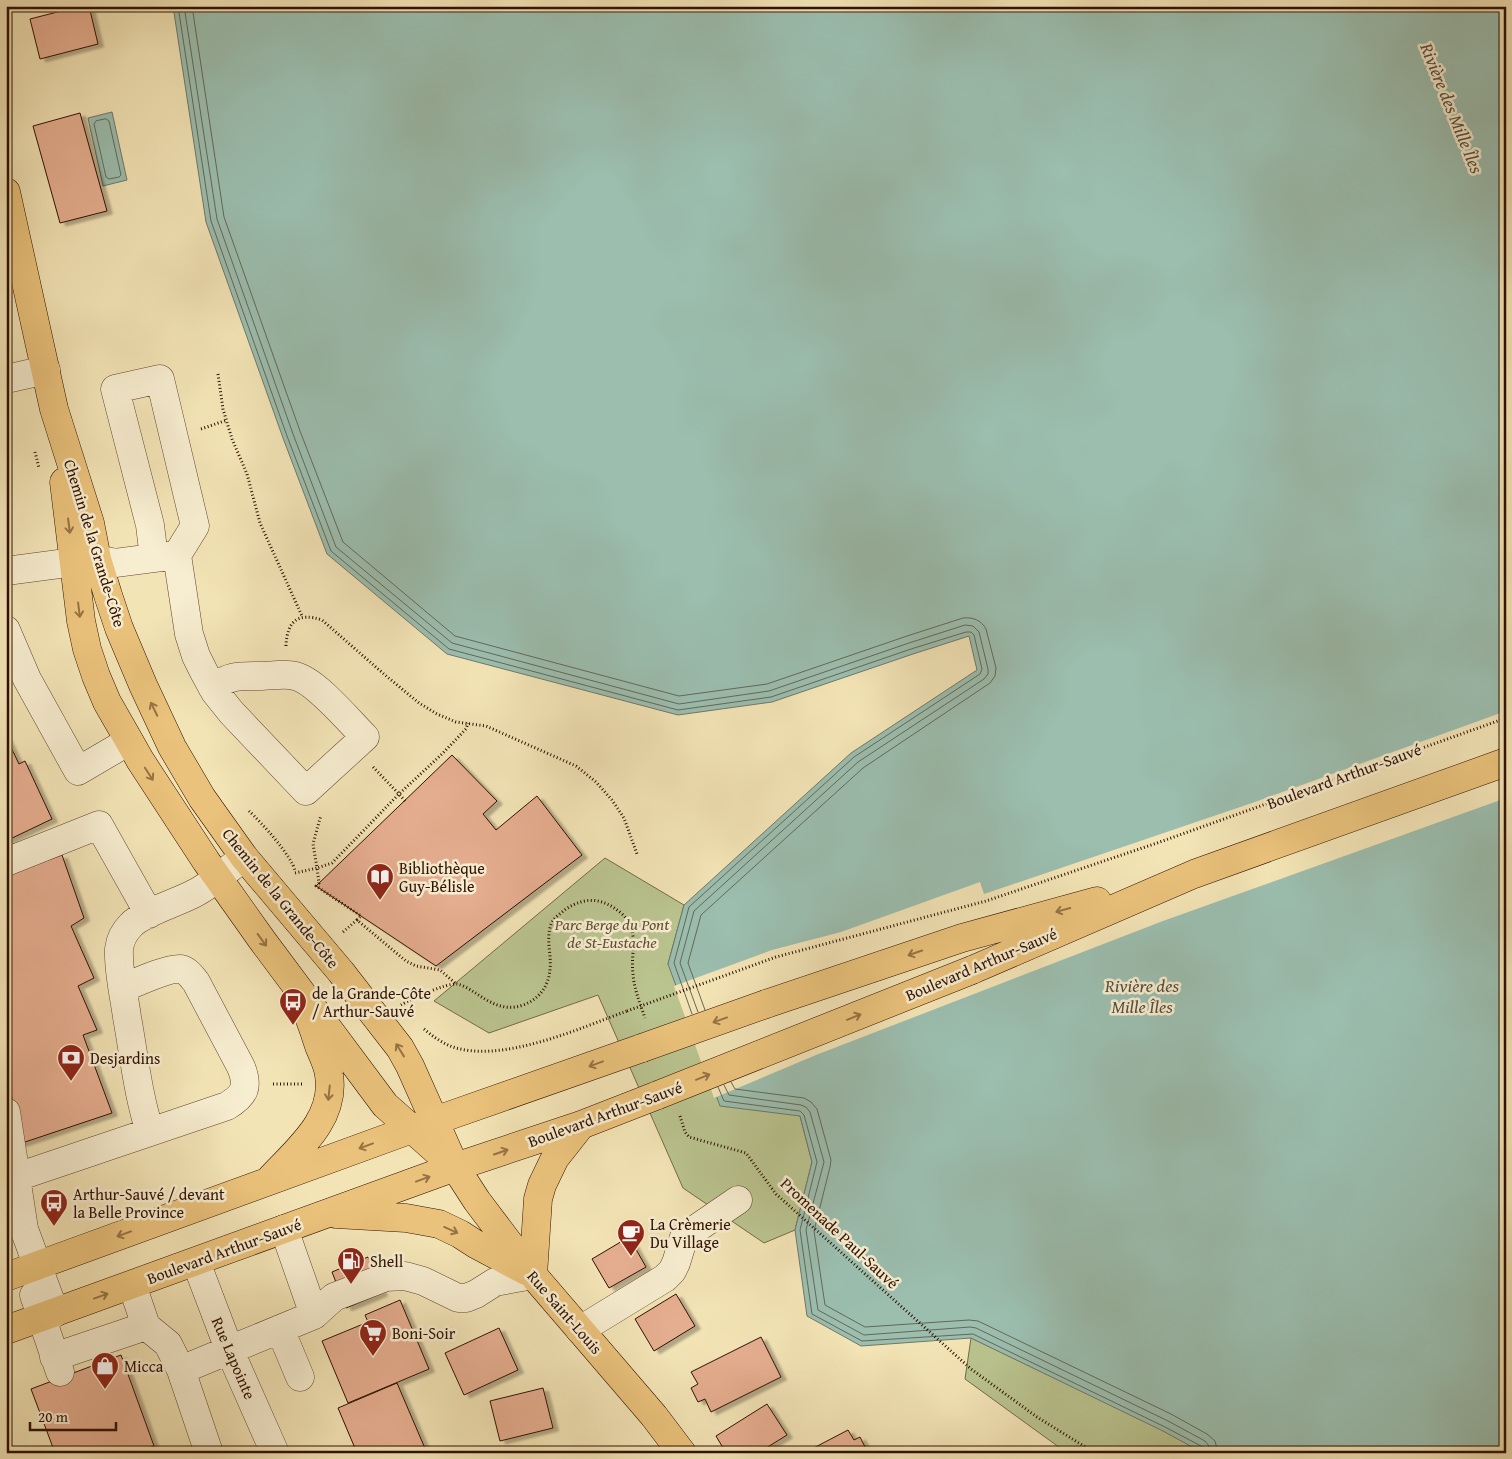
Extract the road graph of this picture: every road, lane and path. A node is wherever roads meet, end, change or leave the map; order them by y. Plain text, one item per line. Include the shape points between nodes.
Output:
1 (7, 199) edge
2 (46, 370) junction
3 (218, 374) dead end
4 (6, 379) edge
5 (35, 450) dead end
6 (39, 468) dead end
7 (166, 557) junction
8 (85, 560) junction
9 (6, 571) edge
10 (302, 616) junction
11 (6, 630) edge
12 (286, 641) dead end
13 (212, 687) junction
14 (1506, 718) edge
15 (468, 723) junction
16 (130, 741) junction
17 (369, 762) dead end
18 (1506, 762) edge
19 (399, 794) junction
20 (405, 801) dead end
21 (247, 810) dead end
22 (321, 813) dead end
23 (637, 854) dead end
24 (244, 857) junction
25 (6, 862) edge
26 (317, 868) junction
27 (300, 872) dead end
28 (1194, 874) junction
29 (218, 878) junction
30 (296, 880) dead end
31 (149, 914) junction
32 (357, 920) junction
33 (348, 928) dead end
34 (456, 984) junction
35 (123, 988) junction
36 (301, 993) junction
37 (394, 999) dead end
38 (400, 1006) junction
39 (406, 1012) dead end
40 (647, 1021) dead end
41 (419, 1025) dead end
42 (309, 1083) dead end
43 (270, 1084) dead end
44 (668, 1103) junction
45 (6, 1112) edge
46 (423, 1125) junction
47 (581, 1125) junction
48 (150, 1132) junction
49 (455, 1167) junction
50 (17, 1177) junction
51 (268, 1181) junction
52 (738, 1200) dead end
53 (327, 1214) junction
54 (284, 1230) junction
55 (196, 1262) junction
56 (22, 1271) edge
57 (533, 1275) junction
58 (132, 1285) junction
59 (48, 1315) junction
60 (314, 1315) junction
61 (146, 1326) junction
62 (280, 1329) junction
63 (6, 1330) edge
64 (580, 1330) junction
65 (229, 1349) junction
66 (181, 1370) junction
67 (300, 1377) dead end
68 (209, 1453) edge
69 (274, 1453) edge
70 (682, 1453) edge
71 (1096, 1453) edge

1 - 2 main road, Chemin de la Grande-Côte
2 - 4 street
2 - 8 main road, Chemin de la Grande-Côte
3 - 10 path via 223,409 247,474 260,523
5 - 6 path, Chemin de la Grande-Côte
7 - 7 street via 195,526 160,379 115,389 150,525
7 - 8 street via 116,563
7 - 13 street via 196,656
8 - 9 street
8 -> 16 main road, Chemin de la Grande-Côte via 82,628 87,649 107,702
24 -> 8 main road, Chemin de la Grande-Côte via 202,798 168,739
10 - 12 path via 291,624
10 - 15 path via 322,620 385,675 437,714
11 - 16 street via 27,679 78,772
13 - 13 street via 231,712 306,791 365,737 306,679 294,675 234,676
14 - 41 path, Boulevard Arthur-Sauvé, bridge via 986,901 776,957 526,1045 467,1050 451,1046
15 - 19 path via 442,754
15 - 23 path via 486,726 576,766 589,776 624,818
16 -> 29 main road, Chemin de la Grande-Côte
17 - 19 path
18 - 28 main road, Boulevard Arthur-Sauvé
19 - 20 path
19 - 26 path via 332,863
21 - 30 path, Chemin de la Grande-Côte via 290,859
22 - 26 path via 313,844
24 - 29 street
46 -> 24 main road, Chemin de la Grande-Côte via 410,1066 400,1048
25 - 31 street via 99,826
26 - 27 path
26 - 32 path via 319,883 316,886 361,916
44 -> 28 main road, Boulevard Arthur-Sauvé, bridge
28 -> 46 main road, Boulevard Arthur-Sauvé, bridge via 962,938
29 - 31 street via 197,892
29 -> 36 main road, Chemin de la Grande-Côte
31 - 35 street via 132,924 121,940
32 - 33 path
32 - 34 path via 406,961 440,970
34 - 38 path via 421,994
34 - 40 path via 501,1007 512,1008 534,1000 548,982 551,971 549,933 552,923 572,905 595,900 615,908 630,926 634,939 632,972
35 - 48 street via 138,1087
35 - 48 street via 169,971 183,970 190,974 244,1076 242,1095 227,1106
36 - 46 main road, Chemin de la Grande-Côte via 385,1105
36 -> 51 main road via 329,1074 328,1102 319,1125
37 - 38 path
38 - 39 path
42 - 43 path
44 - 47 main road, Boulevard Arthur-Sauvé
44 - 71 path, Promenade Paul-Sauvé via 689,1137 746,1153 776,1194 971,1369 1037,1417
45 - 50 street
46 - 49 main road, Chemin de la Grande-Côte
46 -> 51 main road, Boulevard Arthur-Sauvé
49 -> 47 main road, Boulevard Arthur-Sauvé
47 - 57 main road via 555,1158 542,1185 538,1199
48 - 50 street
53 -> 49 main road, Boulevard Arthur-Sauvé
49 - 57 main road, Rue Saint-Louis
50 - 56 street via 24,1229
51 -> 56 main road, Boulevard Arthur-Sauvé
52 - 64 street via 684,1237 676,1264 665,1278
53 - 54 main road, Boulevard Arthur-Sauvé
53 -> 57 main road via 406,1218 439,1224
54 - 55 main road, Boulevard Arthur-Sauvé
54 - 60 street
55 - 58 main road, Boulevard Arthur-Sauvé
55 - 65 street, Rue Lapointe
56 - 59 street
57 - 60 street via 495,1282 466,1298 458,1298 405,1276 386,1277 334,1297
57 - 64 main road, Rue Saint-Louis
59 -> 58 main road, Boulevard Arthur-Sauvé
58 - 61 street
59 - 61 street via 57,1364
59 - 63 main road, Boulevard Arthur-Sauvé
60 - 62 street
61 - 66 street via 168,1344
62 - 65 street
62 - 67 street
64 - 70 main road, Rue Saint-Louis via 649,1409
65 - 66 street
65 - 69 street, Rue Lapointe
66 - 68 street

